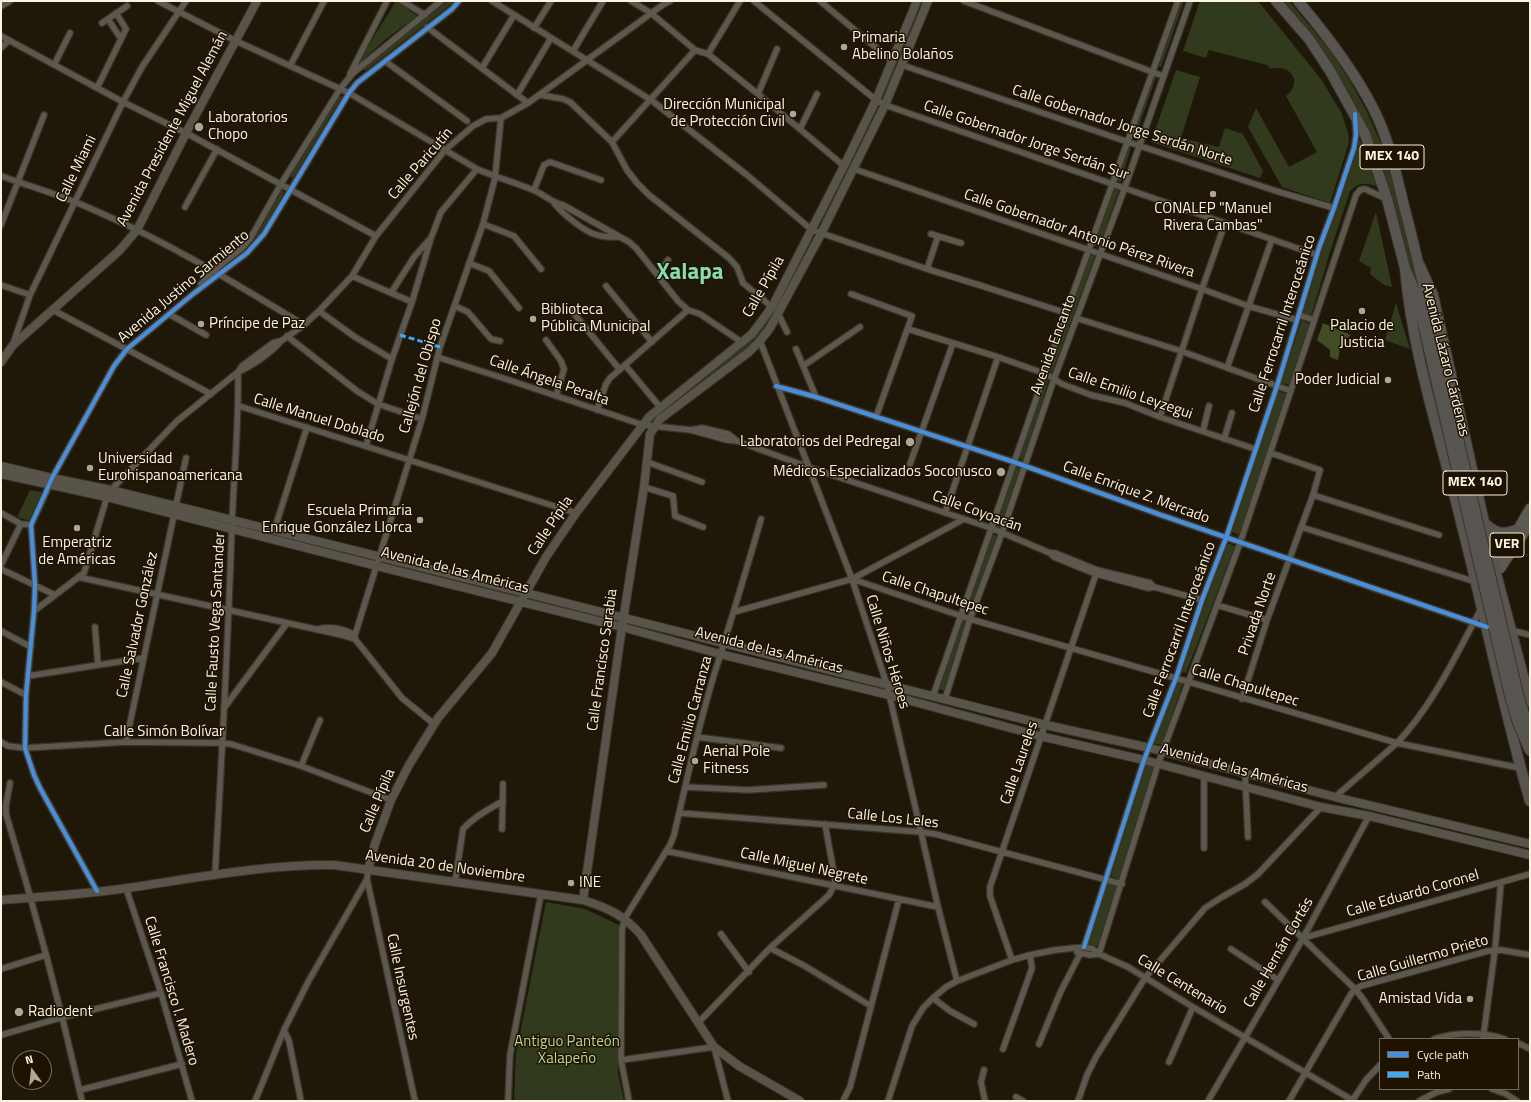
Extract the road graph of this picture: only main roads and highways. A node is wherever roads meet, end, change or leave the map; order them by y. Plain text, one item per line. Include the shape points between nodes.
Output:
1 (257, 1) edge
2 (917, 1) edge
3 (928, 1) edge
4 (1276, 1) edge
5 (1298, 1) edge
6 (1420, 264) junction
7 (1405, 268) junction
8 (775, 310) junction
9 (1, 362) edge
10 (1444, 396) junction
11 (654, 426) joint
12 (1, 466) edge
13 (1, 474) edge
14 (51, 482) junction
15 (1530, 508) edge
16 (1481, 511) junction
17 (1460, 515) junction
18 (1484, 523) junction
19 (1530, 524) edge
20 (232, 525) junction
21 (1463, 527) junction
22 (1516, 530) junction
23 (1493, 562) junction
24 (1474, 572) junction
25 (1496, 573) junction
26 (1476, 582) junction
27 (526, 593) junction
28 (520, 602) junction
29 (623, 618) junction
30 (622, 627) junction
31 (1529, 696) edge
32 (1504, 702) junction
33 (1530, 730) edge
34 (1530, 751) edge
35 (1530, 785) edge
36 (1335, 797) junction
37 (1530, 801) edge
38 (1321, 807) junction
39 (1530, 844) edge
40 (1530, 856) edge
41 (368, 870) junction
42 (1, 900) edge
43 (583, 900) junction
44 (800, 1101) edge

1 - 9 main road, Avenida Presidente Miguel Alemán via 137,230 119,252 13,344
2 - 8 main road, Calle Pípila via 876,100
3 - 8 main road, Calle Pípila via 885,106 854,170 821,234
4 - 7 highway, Avenida Lázaro Cárdenas / MEX 140 via 1309,39 1365,134 1387,199
5 - 6 highway, Avenida Lázaro Cárdenas / MEX 140 via 1324,33 1373,108 1390,150
6 - 10 highway, Avenida Lázaro Cárdenas / MEX 140
6 - 16 highway, MEX 140 via 1433,295
7 - 10 highway, Avenida Lázaro Cárdenas / MEX 140 via 1417,297
7 - 17 highway, MEX 140 via 1408,300 1419,353
8 - 11 main road, Calle Pípila via 760,341
8 - 27 main road, Calle Pípila via 742,343 649,417 576,513 546,557
10 - 33 highway, Avenida Lázaro Cárdenas / MEX 140, bridge via 1518,694
10 - 34 highway, Avenida Lázaro Cárdenas / MEX 140, bridge via 1510,696
11 - 29 main road, Calle Francisco Sarabia via 650,434
12 - 14 main road, Avenida de las Américas
13 - 14 main road, Avenida de las Américas
14 - 20 main road, Avenida de las Américas
15 - 22 main road, VER
16 - 17 highway via 1471,518
16 - 18 highway, MEX 140
17 - 21 highway, MEX 140
18 - 21 highway via 1472,520
18 - 22 highway via 1502,533
18 - 23 highway, MEX 140
19 - 25 main road, VER
20 - 27 main road, Avenida de las Américas via 274,531
20 - 28 main road, Avenida de las Américas via 377,566
21 - 24 highway, MEX 140
22 - 23 main road, VER
23 - 24 main road, VER
23 - 25 highway, MEX 140
24 - 26 highway, MEX 140
25 - 26 main road, VER
25 - 31 highway, MEX 140
26 - 32 highway, MEX 140
27 - 28 main road, Calle Pípila
27 - 29 main road, Avenida de las Américas
28 - 30 main road, Avenida de las Américas
28 - 41 main road, Calle Pípila via 492,653 434,724 409,765 391,800
29 - 30 main road, Calle Francisco Sarabia
29 - 36 main road, Avenida de las Américas via 1046,725 1163,751
30 - 38 main road, Avenida de las Américas
30 - 43 main road, Calle Francisco Sarabia
32 - 35 highway via 1514,727
32 - 37 highway, MEX 140
36 - 38 main road
36 - 39 main road, Avenida de las Américas
38 - 40 main road, Avenida de las Américas via 1369,816
41 - 42 main road, Avenida 20 de Noviembre via 313,864 215,874 126,888
41 - 43 main road, Avenida 20 de Noviembre
43 - 44 main road, Avenida 20 de Noviembre via 612,910 625,918 641,935 714,1047 739,1066

